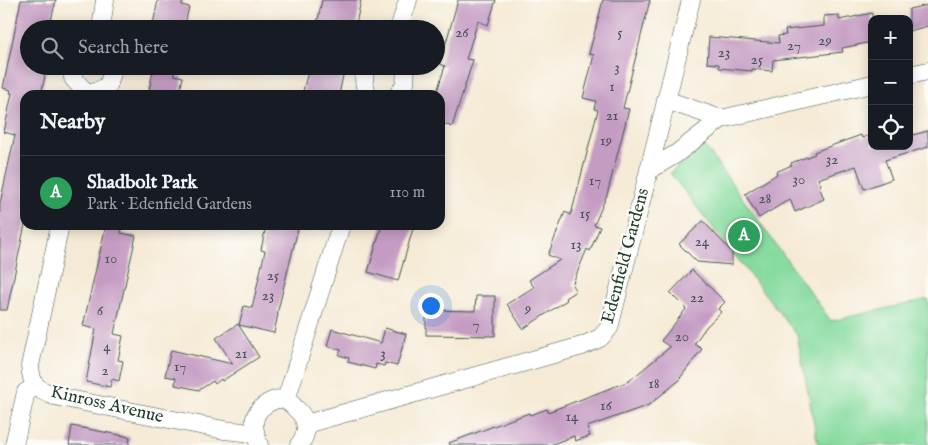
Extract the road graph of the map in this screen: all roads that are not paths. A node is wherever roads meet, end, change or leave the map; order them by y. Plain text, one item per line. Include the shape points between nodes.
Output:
1 (105, 0) edge
2 (408, 0) edge
3 (691, 0) edge
4 (102, 20) edge
5 (402, 20) edge
6 (928, 71) edge
7 (913, 74) edge
8 (74, 75) edge
9 (111, 75) edge
10 (364, 75) edge
11 (406, 75) edge
12 (868, 85) edge
13 (84, 90) edge
14 (99, 90) edge
15 (366, 90) edge
16 (401, 90) edge
17 (666, 100) junction
18 (722, 118) junction
19 (649, 170) junction
20 (59, 230) edge
21 (339, 230) edge
22 (36, 388) junction
23 (286, 400) junction
24 (306, 424) junction
25 (257, 439) edge
26 (14, 445) edge
27 (299, 445) edge

1 - 4 street
2 - 5 street
3 - 17 street
6 - 7 street
8 - 13 street
9 - 14 street via 108,86
10 - 15 street
11 - 16 street
12 - 18 street, Edenfield Gardens
17 - 18 street
17 - 19 street
18 - 19 street, Edenfield Gardens via 676,154
19 - 24 street, Edenfield Gardens via 610,328 600,338 573,349
20 - 22 street, Kinross Avenue via 30,366
21 - 23 street
22 - 25 street, Kinross Avenue via 54,396
22 - 26 street via 26,392
23 - 24 street via 302,412
23 - 25 street via 275,400 265,405 255,417
24 - 27 street via 305,437

